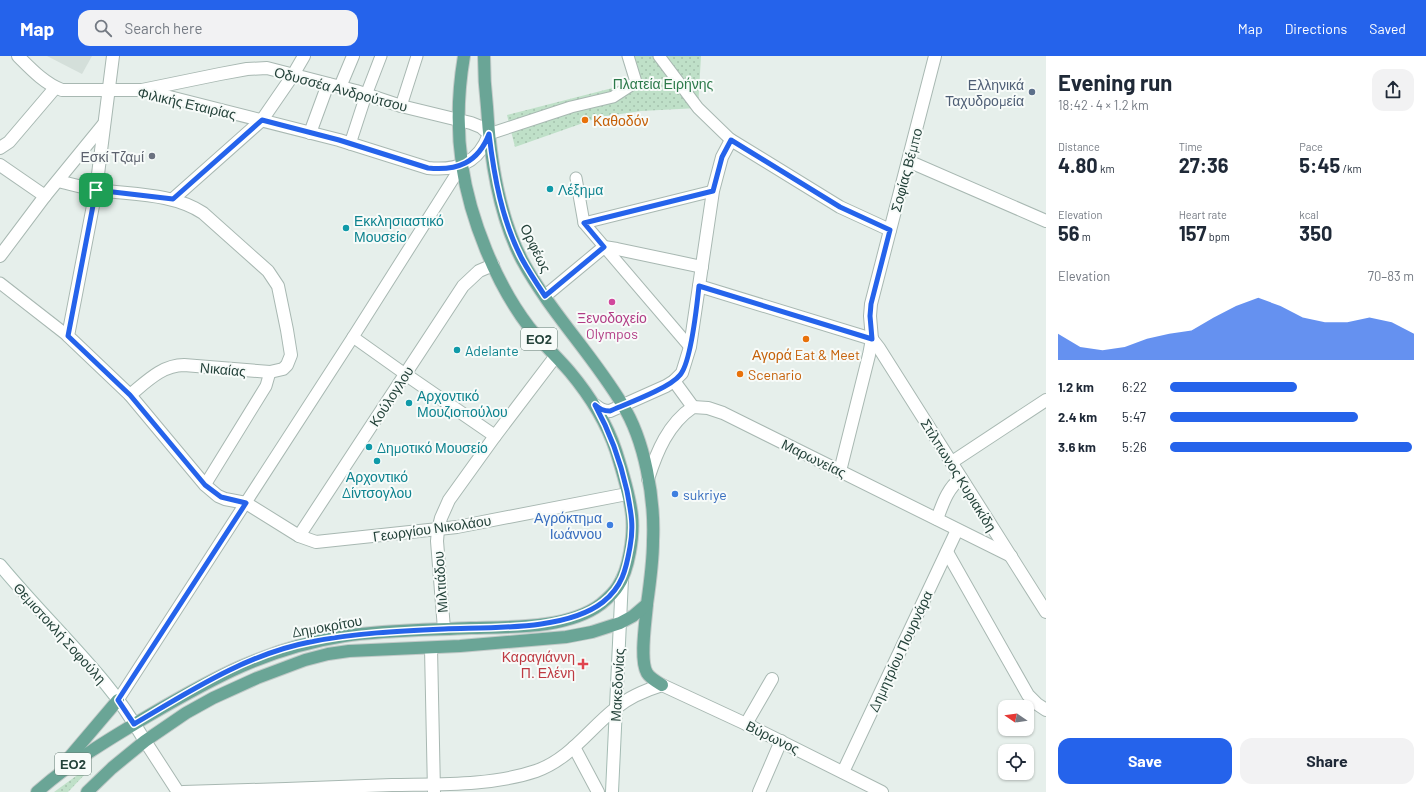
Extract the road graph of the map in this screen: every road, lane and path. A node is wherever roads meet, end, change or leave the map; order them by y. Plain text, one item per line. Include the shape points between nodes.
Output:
1 (18, 56) edge
2 (113, 56) edge
3 (304, 56) edge
4 (353, 56) edge
5 (382, 56) edge
6 (417, 56) edge
7 (464, 56) edge
8 (484, 56) edge
9 (628, 56) edge
10 (659, 56) edge
11 (935, 56) edge
12 (293, 75) junction
13 (328, 84) junction
14 (340, 87) junction
15 (55, 88) junction
16 (109, 90) junction
17 (142, 90) junction
18 (366, 95) junction
19 (401, 106) junction
20 (262, 120) junction
21 (460, 120) junction
22 (103, 125) junction
23 (310, 133) junction
24 (489, 134) junction
25 (731, 140) junction
26 (350, 144) junction
27 (0, 148) edge
28 (908, 161) junction
29 (0, 165) edge
30 (462, 165) junction
31 (576, 178) dead end
32 (58, 181) junction
33 (96, 190) junction
34 (713, 191) junction
35 (45, 196) junction
36 (173, 199) junction
37 (1046, 221) edge
38 (584, 223) junction
39 (890, 230) junction
40 (604, 247) junction
41 (0, 256) edge
42 (493, 265) junction
43 (702, 267) junction
44 (0, 284) edge
45 (699, 286) junction
46 (545, 296) junction
47 (68, 336) junction
48 (353, 337) junction
49 (872, 339) junction
50 (690, 347) junction
51 (556, 357) junction
52 (270, 372) junction
53 (406, 374) junction
54 (674, 381) junction
55 (130, 395) junction
56 (1046, 400) edge
57 (595, 405) junction
58 (624, 405) junction
59 (693, 407) junction
60 (495, 436) junction
61 (952, 462) junction
62 (840, 472) junction
63 (961, 478) junction
64 (648, 479) junction
65 (205, 485) junction
66 (627, 494) junction
67 (246, 503) junction
68 (936, 519) junction
69 (438, 530) junction
70 (957, 530) junction
71 (299, 536) junction
72 (947, 552) junction
73 (1011, 556) junction
74 (0, 565) edge
75 (622, 579) junction
76 (647, 604) junction
77 (1044, 606) edge
78 (620, 623) junction
79 (444, 629) junction
80 (431, 648) junction
81 (772, 679) dead end
82 (662, 685) junction
83 (118, 700) junction
84 (616, 708) junction
85 (1046, 710) edge
86 (134, 724) junction
87 (746, 724) junction
88 (145, 741) junction
89 (781, 741) junction
90 (574, 747) junction
91 (843, 772) junction
92 (42, 788) edge
93 (434, 788) edge
94 (87, 792) edge
95 (178, 792) edge
96 (183, 792) edge
97 (598, 792) edge
98 (612, 792) edge
99 (759, 792) edge
100 (882, 792) edge

1 - 15 street, Φιλικής Εταιρίας
2 - 16 street
3 - 12 street
4 - 14 street
5 - 18 street
6 - 19 street
7 - 21 main road, ΕΟ2 via 460,85
8 - 24 main road, Ορφέως / ΕΟ2
9 - 24 street via 636,82 613,97 570,107
10 - 25 street via 698,108
11 - 28 street, Σοφίας Βέμπο
12 - 13 street, Οδυσσέα Ανδρούτσου
12 - 17 street, Οδυσσέα Ανδρούτσου via 267,68 246,70
12 - 20 street
13 - 14 street, Οδυσσέα Ανδρούτσου
13 - 23 street
14 - 18 street, Οδυσσέα Ανδρούτσου
15 - 16 street, Φιλικής Εταιρίας via 67,91
15 - 27 street
16 - 17 street, Φιλικής Εταιρίας
16 - 22 street
17 - 20 street, Φιλικής Εταιρίας
18 - 19 street, Οδυσσέα Ανδρούτσου
18 - 26 street
19 - 21 street, Οδυσσέα Ανδρούτσου
20 - 23 street, Φιλικής Εταιρίας
20 - 36 street
21 - 24 street, Οδυσσέα Ανδρούτσου via 480,127
21 - 30 main road, ΕΟ2
22 - 32 street
22 - 33 street
23 - 26 street, Φιλικής Εταιρίας
24 - 30 street, Φιλικής Εταιρίας via 479,153
24 - 46 main road, Ορφέως / ΕΟ2 via 495,176 511,235 521,258
25 - 34 street via 722,157
25 - 39 street via 840,207
26 - 30 street, Φιλικής Εταιρίας via 428,168 450,169
28 - 37 street
28 - 39 street, Σοφίας Βέμπο
29 - 35 street
30 - 42 main road, ΕΟ2 via 474,215
30 - 48 street
31 - 38 street
32 - 33 street
32 - 35 street
33 - 36 street
33 - 47 street
34 - 38 street
34 - 43 street
35 - 41 street
36 - 52 street via 203,213 272,276 280,292 291,349 290,360 282,368
38 - 40 street
39 - 49 street, Σοφίας Βέμπο via 871,304
40 - 43 street
40 - 46 street
40 - 50 street
42 - 51 main road, ΕΟ2 via 515,307
42 - 53 street, Κούλογλου via 479,271 463,286
43 - 45 street
44 - 47 street
45 - 49 street
45 - 50 street
46 - 58 main road, Ορφέως / ΕΟ2
47 - 55 street, Γεωργίου Νικολάου
48 - 53 street
48 - 67 street
49 - 61 street, Στίλπωνος Κυριακίδη
49 - 62 street, Σοφίας Βέμπο
50 - 54 street via 682,373
51 - 57 main road, ΕΟ2
51 - 60 street, Μιλτιάδου
52 - 55 street, Νικαίας via 173,366 163,370
52 - 65 street via 266,386
53 - 60 street
53 - 71 street, Κούλογλου
54 - 58 street
54 - 59 street
55 - 65 street, Γεωργίου Νικολάου
56 - 61 street
57 - 58 street via 604,411
57 - 66 main road, ΕΟ2 via 615,447
58 - 64 main road, Ορφέως / ΕΟ2 via 639,441
59 - 62 street, Μαρωνείας via 723,413
59 - 64 street via 675,422 667,434 653,462
60 - 69 street, Μιλτιάδου via 450,500
61 - 63 street, Στίλπωνος Κυριακίδη
62 - 68 street, Μαρωνείας
63 - 68 street via 951,486
63 - 73 street, Στίλπωνος Κυριακίδη
64 - 76 main road, Ορφέως / ΕΟ2 via 654,539
65 - 67 street, Γεωργίου Νικολάου via 221,497
66 - 69 street, Γεωργίου Νικολάου
66 - 75 main road, ΕΟ2 via 633,525
67 - 71 street, Γεωργίου Νικολάου
67 - 83 street
68 - 70 street, Μαρωνείας
69 - 71 street, Γεωργίου Νικολάου via 320,542 311,542
69 - 79 street, Μιλτιάδου
70 - 72 street, Δημητρίου Πουρνάρα
70 - 73 street, Μαρωνείας
72 - 85 street via 1028,695
72 - 91 street, Δημητρίου Πουρνάρα
73 - 77 street, Στίλπωνος Κυριακίδη
74 - 83 street, Θεμιστοκλή Σοφούλη
75 - 78 street, Μακεδονίας
75 - 79 main road, Δημοκρίτου / ΕΟ2 via 615,591 603,602 588,612 569,619 516,626
76 - 78 main road, ΕΟ2
76 - 82 main road, Ορφέως via 645,668 650,677
78 - 80 main road, Δημοκρίτου / ΕΟ2 via 566,637
78 - 84 street, Μακεδονίας
79 - 86 main road, Δημοκρίτου / ΕΟ2 via 361,634 308,642 288,648 261,657 191,690
80 - 88 main road, Δημοκρίτου / ΕΟ2 via 349,651 305,660 213,698
80 - 93 street
81 - 87 street
82 - 84 street via 643,692
82 - 87 street, Βύρωνος
83 - 86 street, Θεμιστοκλή Σοφούλη
83 - 92 main road
84 - 90 street
84 - 98 street, Μακεδονίας
86 - 88 street, Θεμιστοκλή Σοφούλη
86 - 92 main road, Δημοκρίτου / ΕΟ2 via 82,757
87 - 89 street, Βύρωνος
88 - 94 main road, Δημοκρίτου / ΕΟ2
88 - 95 street, Θεμιστοκλή Σοφούλη
89 - 91 street, Βύρωνος
89 - 99 street
90 - 93 street via 560,760 536,771 493,781
90 - 97 street
91 - 100 street, Βύρωνος
93 - 96 street

